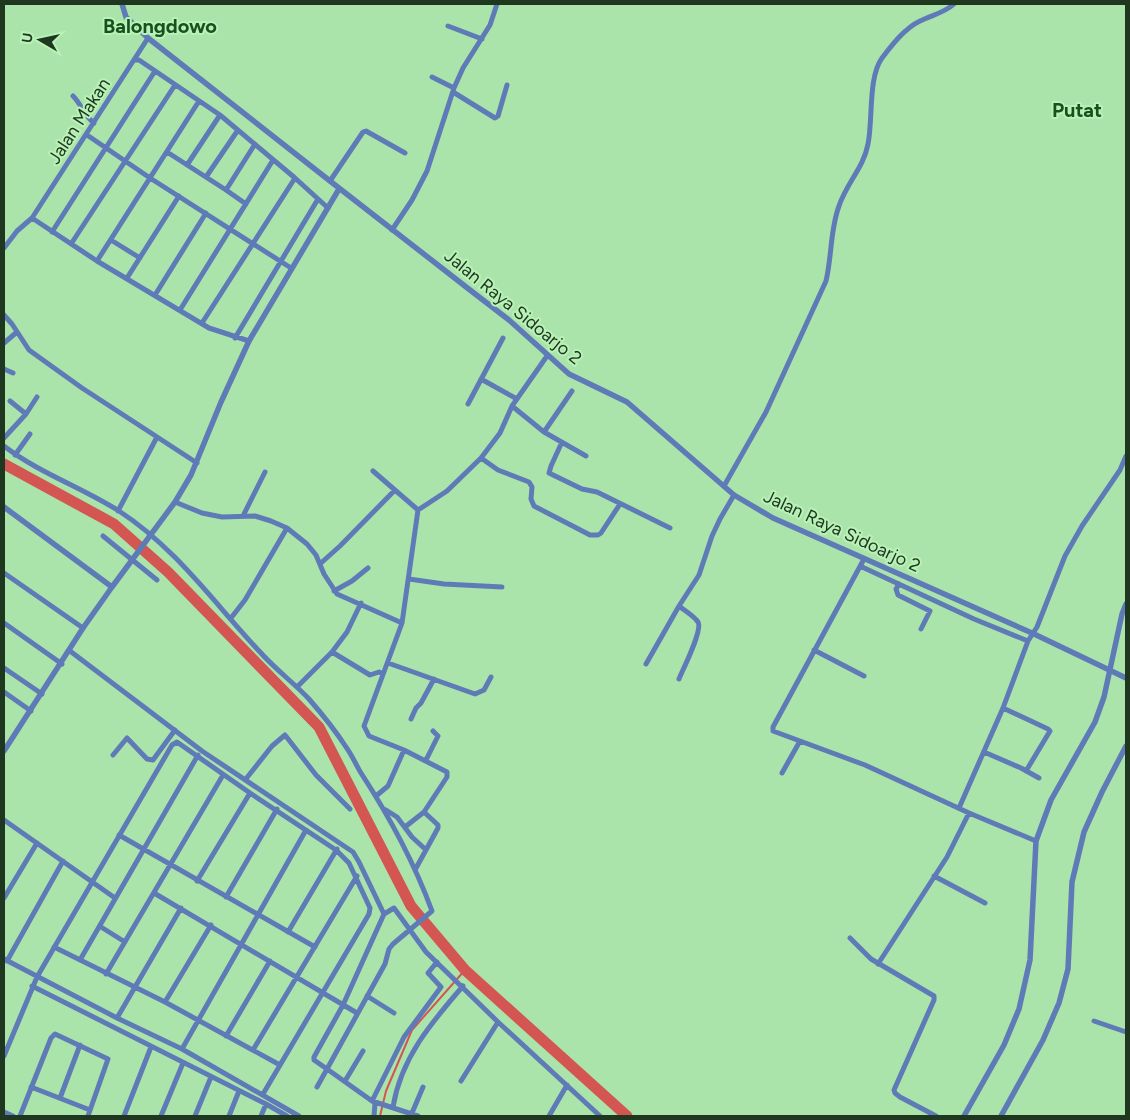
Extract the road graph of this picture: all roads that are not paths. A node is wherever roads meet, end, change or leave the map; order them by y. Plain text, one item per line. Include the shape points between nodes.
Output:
1 (122, 4) edge
2 (497, 4) edge
3 (954, 4) edge
4 (448, 26) dead end
5 (482, 39) junction
6 (147, 40) junction
7 (134, 60) junction
8 (155, 71) junction
9 (432, 77) dead end
10 (175, 85) junction
11 (507, 85) dead end
12 (454, 90) junction
13 (73, 96) dead end
14 (199, 102) junction
15 (220, 115) junction
16 (94, 123) junction
17 (238, 130) junction
18 (87, 135) junction
19 (256, 144) junction
20 (106, 148) junction
21 (167, 152) junction
22 (405, 154) dead end
23 (273, 160) junction
24 (125, 162) junction
25 (187, 165) junction
26 (206, 177) junction
27 (150, 178) junction
28 (296, 178) junction
29 (330, 181) junction
30 (226, 190) junction
31 (339, 190) junction
32 (179, 196) junction
33 (318, 199) junction
34 (246, 204) junction
35 (328, 208) junction
36 (206, 213) junction
37 (32, 218) junction
38 (231, 228) junction
39 (392, 230) junction
40 (52, 232) junction
41 (111, 240) junction
42 (6, 241) edge
43 (71, 244) junction
44 (253, 244) junction
45 (4, 248) edge
46 (140, 258) junction
47 (97, 261) junction
48 (281, 261) junction
49 (291, 268) junction
50 (127, 278) junction
51 (156, 295) junction
52 (180, 310) junction
53 (4, 315) edge
54 (202, 323) junction
55 (17, 332) junction
56 (235, 338) junction
57 (503, 338) dead end
58 (249, 342) junction
59 (4, 344) edge
60 (545, 359) junction
61 (4, 368) edge
62 (12, 373) dead end
63 (481, 379) junction
64 (572, 391) dead end
65 (37, 397) dead end
66 (517, 398) junction
67 (10, 401) dead end
68 (468, 404) dead end
69 (512, 406) junction
70 (26, 414) junction
71 (544, 432) junction
72 (30, 434) dead end
73 (157, 437) junction
74 (4, 438) edge
75 (562, 442) junction
76 (4, 446) edge
77 (15, 455) junction
78 (586, 456) dead end
79 (1126, 456) edge
80 (481, 458) junction
81 (196, 463) junction
82 (373, 471) dead end
83 (265, 472) dead end
84 (724, 486) junction
85 (395, 490) junction
86 (733, 496) junction
87 (175, 502) junction
88 (620, 504) junction
89 (4, 507) edge
90 (418, 510) junction
91 (118, 511) junction
92 (243, 516) junction
93 (287, 528) junction
94 (670, 528) dead end
95 (103, 536) dead end
96 (150, 538) junction
97 (133, 559) junction
98 (862, 562) junction
99 (320, 563) junction
100 (368, 568) dead end
101 (4, 573) edge
102 (409, 579) junction
103 (157, 580) dead end
104 (899, 584) junction
105 (112, 587) junction
106 (502, 587) dead end
107 (336, 592) junction
108 (361, 603) junction
109 (1126, 604) edge
110 (679, 606) junction
111 (231, 618) junction
112 (4, 623) edge
113 (402, 623) junction
114 (84, 628) junction
115 (922, 629) dead end
116 (1030, 637) junction
117 (814, 650) junction
118 (70, 651) junction
119 (332, 652) junction
120 (388, 663) junction
121 (62, 664) junction
122 (646, 664) dead end
123 (4, 668) edge
124 (383, 674) junction
125 (1118, 674) edge
126 (864, 676) dead end
127 (491, 678) dead end
128 (434, 679) junction
129 (679, 679) dead end
130 (297, 687) junction
131 (4, 692) edge
132 (42, 694) junction
133 (1003, 708) junction
134 (31, 711) junction
135 (410, 719) dead end
136 (175, 730) junction
137 (433, 730) dead end
138 (800, 741) junction
139 (1126, 746) edge
140 (404, 750) junction
141 (4, 751) edge
142 (202, 751) junction
143 (984, 752) junction
144 (113, 755) dead end
145 (198, 756) junction
146 (426, 760) junction
147 (1026, 771) junction
148 (782, 773) dead end
149 (223, 774) junction
150 (1039, 778) dead end
151 (245, 780) junction
152 (250, 793) junction
153 (376, 796) junction
154 (279, 803) junction
155 (959, 808) junction
156 (350, 809) dead end
157 (386, 810) junction
158 (276, 811) junction
159 (424, 812) junction
160 (969, 813) junction
161 (4, 820) edge
162 (405, 826) junction
163 (306, 830) junction
164 (119, 835) junction
165 (1036, 841) junction
166 (37, 843) junction
167 (340, 844) junction
168 (425, 849) junction
169 (144, 850) junction
170 (336, 850) junction
171 (64, 861) junction
172 (170, 865) junction
173 (415, 870) junction
174 (357, 876) junction
175 (934, 876) junction
176 (92, 882) junction
177 (197, 882) junction
178 (6, 889) edge
179 (154, 892) junction
180 (226, 897) junction
181 (4, 898) edge
182 (115, 898) junction
183 (378, 902) junction
184 (985, 904) dead end
185 (181, 908) junction
186 (370, 908) junction
187 (384, 914) junction
188 (259, 916) junction
189 (211, 925) junction
190 (100, 927) junction
191 (410, 930) junction
192 (288, 932) junction
193 (850, 938) dead end
194 (125, 942) junction
195 (242, 944) junction
196 (54, 947) junction
197 (315, 947) junction
198 (5, 960) edge
199 (80, 960) junction
200 (270, 961) junction
201 (437, 962) junction
202 (878, 964) junction
203 (106, 974) junction
204 (37, 977) junction
205 (297, 977) junction
206 (461, 985) junction
207 (32, 986) junction
208 (135, 987) junction
209 (322, 992) junction
210 (366, 996) junction
211 (164, 1002) junction
212 (343, 1005) junction
213 (357, 1013) junction
214 (394, 1013) dead end
215 (117, 1018) junction
216 (1094, 1020) dead end
217 (198, 1021) junction
218 (498, 1022) junction
219 (1126, 1032) edge
220 (226, 1036) junction
221 (80, 1045) junction
222 (151, 1047) junction
223 (182, 1049) junction
224 (253, 1050) junction
225 (363, 1051) dead end
226 (4, 1056) edge
227 (183, 1063) junction
228 (280, 1065) junction
229 (327, 1069) junction
230 (212, 1077) junction
231 (345, 1081) junction
232 (461, 1081) dead end
233 (567, 1085) junction
234 (31, 1087) junction
235 (317, 1087) dead end
236 (423, 1087) dead end
237 (239, 1091) junction
238 (263, 1094) junction
239 (60, 1098) junction
240 (375, 1102) junction
241 (266, 1104) junction
242 (392, 1106) junction
243 (90, 1110) junction
244 (4, 1112) edge
245 (412, 1113) junction
246 (11, 1116) edge
247 (20, 1116) edge
248 (88, 1116) edge
249 (124, 1116) edge
250 (161, 1116) edge
251 (195, 1116) edge
252 (229, 1116) edge
253 (261, 1116) edge
254 (287, 1116) edge
255 (299, 1116) edge
256 (374, 1116) edge
257 (418, 1116) edge
258 (549, 1116) edge
259 (600, 1116) edge
260 (936, 1116) edge
261 (964, 1116) edge
262 (1001, 1116) edge

1 - 6 street, Jalan Raya Sidoarjo 2 via 126,17
2 - 5 street
3 - 84 street via 906,30 880,60 875,72 868,145 833,224 826,280 766,412
4 - 5 street
5 - 12 street via 463,68
6 - 7 street, Jalan Makan
6 - 29 street, Jalan Raya Sidoarjo 2
7 - 8 street
7 - 16 street, Jalan Makan
8 - 10 street
8 - 20 street
9 - 12 street
10 - 14 street
10 - 24 street
11 - 12 street via 495,118
12 - 39 street via 427,171
13 - 16 street
14 - 15 street
14 - 21 street
15 - 17 street
15 - 25 street
16 - 18 street, Jalan Makan
17 - 19 street
17 - 26 street
18 - 20 street
18 - 37 street, Jalan Makan
19 - 23 street
19 - 30 street
20 - 24 street
20 - 40 street
21 - 25 street
21 - 27 street
22 - 29 street via 363,132
23 - 28 street
23 - 34 street
24 - 27 street
24 - 43 street
25 - 26 street
26 - 30 street
27 - 32 street
27 - 41 street
28 - 33 street
28 - 44 street
29 - 31 street, Jalan Raya Sidoarjo 2
30 - 34 street
31 - 35 street
31 - 39 street, Jalan Raya Sidoarjo 2
32 - 36 street
32 - 46 street
33 - 35 street
33 - 48 street
34 - 38 street
35 - 49 street
36 - 38 street
36 - 51 street
37 - 40 street
37 - 42 street, Jalan Makan
38 - 44 street
38 - 52 street
39 - 60 street, Jalan Raya Sidoarjo 2 via 508,320
40 - 43 street
41 - 46 street
41 - 47 street
42 - 45 street, Jalan Makan
43 - 47 street
44 - 48 street
44 - 54 street
46 - 50 street
47 - 50 street
48 - 49 street
48 - 56 street
49 - 58 street
50 - 51 street
51 - 52 street
52 - 54 street
53 - 55 street
54 - 56 street
55 - 59 street
55 - 73 street via 29,350
56 - 58 street
57 - 63 street
58 - 81 street
60 - 66 street
60 - 84 street, Jalan Raya Sidoarjo 2 via 627,402
61 - 62 street
63 - 66 street
63 - 68 street
64 - 71 street
65 - 70 street
66 - 69 street
67 - 70 street
69 - 71 street
69 - 80 street via 500,433
70 - 74 street
71 - 75 street
72 - 77 street
73 - 81 street
73 - 91 street
75 - 78 street
75 - 88 street via 549,473
76 - 77 street
77 - 91 street
79 - 116 street via 1065,556
80 - 88 street via 498,470 529,482 534,506 590,534 601,533
80 - 90 street via 447,491
81 - 87 street
82 - 85 street
83 - 92 street
84 - 86 street, Jalan Raya Sidoarjo 2
85 - 90 street
85 - 99 street
86 - 98 street, Jalan Raya Sidoarjo 2
86 - 110 street via 712,536 699,575
87 - 92 street via 202,513 222,517
87 - 96 street
88 - 94 street
89 - 105 street
90 - 102 street
91 - 96 street
92 - 93 street via 255,516
93 - 99 street via 307,544
93 - 111 street
95 - 97 street
96 - 97 street
96 - 111 street via 187,569
97 - 103 street
97 - 105 street
98 - 104 street
98 - 116 street, Jalan Raya Sidoarjo 2
98 - 117 street
99 - 107 street
100 - 107 street
101 - 114 street
102 - 106 street
102 - 113 street
104 - 115 street via 896,589 898,595 930,611
104 - 116 street via 974,619
105 - 114 street
107 - 108 street
108 - 113 street
108 - 119 street via 347,632
109 - 125 street via 1122,614
110 - 122 street
110 - 129 street via 698,622 699,627
111 - 130 street via 260,653
112 - 121 street
113 - 120 street
114 - 118 street
116 - 125 street, Jalan Raya Sidoarjo 2
116 - 133 street
117 - 126 street
117 - 138 street via 772,730
118 - 121 street
118 - 136 street
119 - 124 street via 370,675
119 - 130 street
120 - 124 street
120 - 128 street
121 - 132 street
123 - 132 street
124 - 140 street via 364,726 368,736
125 - 165 street via 1051,800
127 - 128 street via 484,690 475,694
128 - 135 street
130 - 153 street via 346,747
131 - 134 street
132 - 134 street
133 - 143 street
133 - 147 street via 1050,731
134 - 141 street
136 - 142 street
136 - 144 street via 153,760 147,759 127,738
137 - 146 street via 438,736
138 - 148 street
138 - 155 street via 865,765
139 - 262 street via 1082,841 1072,882 1068,969 1059,1004
140 - 146 street
140 - 153 street via 388,786
142 - 145 street
142 - 151 street
143 - 147 street
143 - 155 street
145 - 149 street
145 - 164 street via 174,742
145 - 169 street
146 - 159 street via 445,770 448,776
147 - 150 street
149 - 152 street
149 - 172 street
151 - 154 street
151 - 156 street via 285,735 316,775
152 - 158 street
152 - 177 street
153 - 157 street
154 - 158 street
154 - 167 street
155 - 160 street
157 - 162 street
157 - 173 street
158 - 163 street
158 - 180 street
159 - 162 street
159 - 168 street via 438,826
160 - 165 street
160 - 175 street
161 - 166 street
162 - 168 street
163 - 170 street
163 - 188 street
164 - 169 street
164 - 176 street
165 - 261 street via 1030,960 1021,1001 1004,1045
166 - 171 street
166 - 178 street
167 - 170 street
167 - 183 street via 356,855
168 - 173 street
169 - 172 street
169 - 182 street
170 - 174 street via 348,860
170 - 192 street
171 - 176 street
171 - 198 street
172 - 177 street
172 - 179 street
173 - 191 street via 431,913
174 - 186 street
174 - 197 street
175 - 184 street
175 - 202 street
176 - 182 street
176 - 196 street
177 - 180 street
178 - 181 street
179 - 185 street
179 - 194 street
180 - 188 street
182 - 190 street
183 - 186 street
183 - 187 street
185 - 189 street
185 - 208 street
186 - 209 street
187 - 191 street via 394,908
187 - 212 street
188 - 192 street
188 - 195 street
189 - 195 street
189 - 211 street
190 - 194 street
190 - 199 street
191 - 201 street
191 - 210 street via 389,949 385,964
192 - 197 street
193 - 202 street
194 - 203 street
195 - 200 street
195 - 217 street
196 - 199 street
196 - 204 street
197 - 205 street
198 - 204 street
199 - 203 street
200 - 205 street
200 - 220 street
201 - 206 street
201 - 240 street via 428,973 441,987 404,1037
202 - 260 street via 934,996 894,1090 895,1094
203 - 208 street
204 - 207 street
204 - 215 street
205 - 209 street
205 - 224 street
206 - 218 street
206 - 242 street via 417,1044 398,1082
207 - 222 street
207 - 226 street
208 - 211 street
208 - 215 street
209 - 212 street
209 - 228 street
210 - 213 street
210 - 214 street
211 - 217 street
212 - 213 street
212 - 229 street via 314,1056 314,1060
213 - 229 street
215 - 223 street
216 - 219 street
217 - 220 street
217 - 223 street
218 - 232 street
218 - 233 street
220 - 224 street
221 - 234 street via 52,1035
221 - 239 street
221 - 243 street via 108,1059
222 - 227 street
222 - 249 street
223 - 238 street
224 - 228 street
225 - 231 street
227 - 230 street
227 - 250 street
228 - 238 street
229 - 231 street
229 - 235 street
230 - 237 street
230 - 251 street
231 - 240 street
233 - 258 street
233 - 259 street
234 - 239 street
234 - 247 street
236 - 245 street
237 - 241 street
237 - 252 street
238 - 255 street
239 - 243 street
240 - 242 street
240 - 256 street
241 - 253 street
241 - 254 street
242 - 245 street
243 - 248 street
244 - 246 street
245 - 257 street

